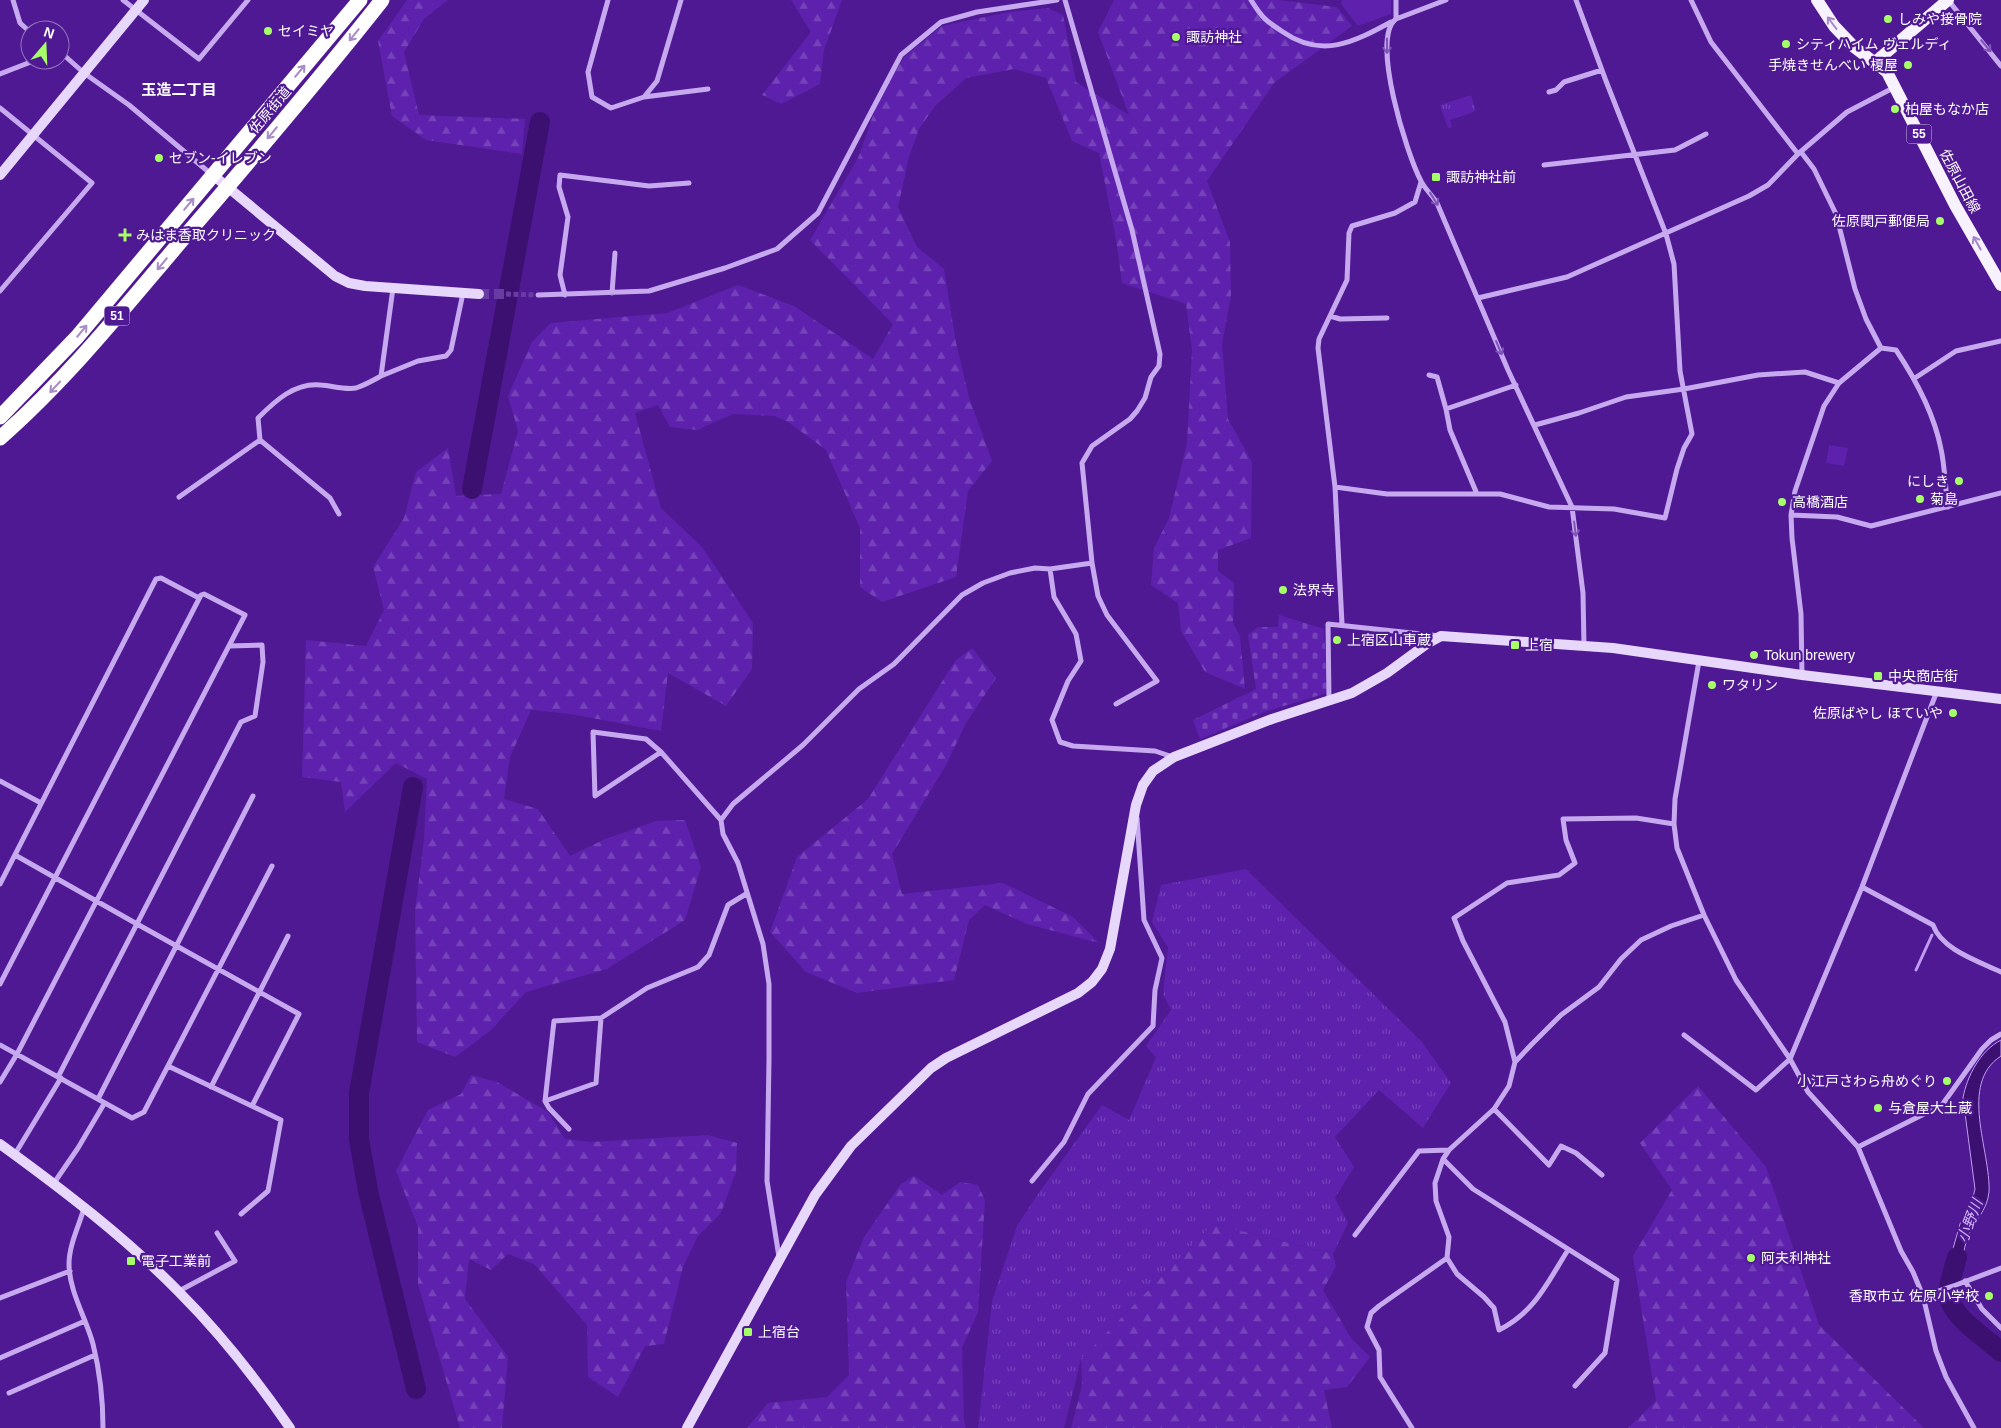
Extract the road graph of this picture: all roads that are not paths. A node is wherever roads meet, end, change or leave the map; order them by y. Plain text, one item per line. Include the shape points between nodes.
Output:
1 (13, 0) edge
2 (123, 0) edge
3 (144, 0) edge
4 (248, 0) edge
5 (360, 0) edge
6 (382, 0) edge
7 (608, 0) edge
8 (680, 0) edge
9 (1057, 0) edge
10 (1065, 0) edge
11 (1251, 0) edge
12 (1396, 0) edge
13 (1446, 0) edge
14 (1576, 0) edge
15 (1691, 0) edge
16 (1817, 0) edge
17 (1948, 0) edge
18 (136, 10) junction
19 (1394, 20) junction
20 (20, 23) edge
21 (70, 60) edge
22 (1874, 63) junction
23 (20, 66) edge
24 (2001, 66) edge
25 (1602, 70) junction
26 (84, 73) junction
27 (0, 74) edge
28 (1896, 87) junction
29 (708, 89) dead end
30 (1550, 92) dead end
31 (644, 97) junction
32 (0, 108) edge
33 (1706, 134) dead end
34 (34, 135) junction
35 (1799, 153) junction
36 (1636, 154) junction
37 (1544, 165) dead end
38 (0, 175) edge
39 (213, 176) junction
40 (1421, 182) junction
41 (689, 183) dead end
42 (227, 187) junction
43 (1666, 234) junction
44 (615, 253) dead end
45 (2001, 285) edge
46 (393, 288) junction
47 (0, 291) edge
48 (462, 293) junction
49 (612, 293) junction
50 (479, 294) tunnel mouth
51 (565, 295) junction
52 (538, 296) tunnel mouth
53 (1478, 298) junction
54 (1330, 316) junction
55 (1387, 318) dead end
56 (2001, 341) edge
57 (1881, 348) junction
58 (1429, 375) dead end
59 (381, 376) junction
60 (1914, 378) junction
61 (1839, 383) junction
62 (1516, 385) junction
63 (1684, 389) junction
64 (1446, 409) junction
65 (0, 417) edge
66 (1535, 425) junction
67 (0, 438) edge
68 (260, 440) junction
69 (1335, 486) junction
70 (2001, 493) edge
71 (1477, 494) junction
72 (179, 498) dead end
73 (1572, 507) junction
74 (1948, 507) junction
75 (339, 514) dead end
76 (1791, 514) junction
77 (1092, 563) junction
78 (1050, 569) junction
79 (199, 598) junction
80 (1342, 624) junction
81 (1441, 636) junction
82 (229, 646) junction
83 (1584, 646) junction
84 (1699, 660) junction
85 (1802, 675) junction
86 (1937, 691) junction
87 (2001, 699) edge
88 (1329, 701) junction
89 (1116, 704) dead end
90 (661, 752) junction
91 (1174, 758) junction
92 (0, 782) edge
93 (253, 796) dead end
94 (41, 804) junction
95 (1136, 805) junction
96 (721, 820) junction
97 (1674, 824) junction
98 (15, 855) junction
99 (272, 866) dead end
100 (54, 877) junction
101 (0, 884) edge
102 (1862, 887) junction
103 (746, 894) junction
104 (97, 900) junction
105 (1704, 915) junction
106 (136, 924) junction
107 (288, 936) dead end
108 (177, 945) junction
109 (219, 968) junction
110 (2001, 972) edge
111 (0, 984) edge
112 (260, 991) junction
113 (601, 1018) junction
114 (2001, 1034) edge
115 (1684, 1036) dead end
116 (0, 1045) edge
117 (17, 1054) junction
118 (1790, 1059) junction
119 (1516, 1062) junction
120 (168, 1066) junction
121 (59, 1078) junction
122 (0, 1082) edge
123 (211, 1087) junction
124 (98, 1099) junction
125 (545, 1101) junction
126 (104, 1104) junction
127 (252, 1106) junction
128 (1494, 1109) junction
129 (570, 1129) dead end
130 (0, 1144) edge
131 (1858, 1147) junction
132 (1449, 1150) junction
133 (15, 1154) junction
134 (1443, 1159) junction
135 (1602, 1175) dead end
136 (1032, 1181) dead end
137 (54, 1183) junction
138 (85, 1208) junction
139 (241, 1214) dead end
140 (217, 1233) dead end
141 (1355, 1235) dead end
142 (1568, 1250) junction
143 (1447, 1258) junction
144 (780, 1260) junction
145 (2001, 1268) edge
146 (70, 1271) junction
147 (1965, 1281) junction
148 (179, 1291) junction
149 (1923, 1296) junction
150 (0, 1298) edge
151 (85, 1321) junction
152 (2001, 1328) edge
153 (95, 1354) junction
154 (0, 1358) edge
155 (1575, 1386) dead end
156 (9, 1393) dead end
157 (1972, 1427) edge
158 (103, 1428) edge
159 (290, 1428) edge
160 (687, 1428) edge
161 (1412, 1428) edge

1 - 20 street
2 - 18 street
3 - 18 street
4 - 18 street via 199,59
39 -> 5 highway, 佐原街道 / 51
6 -> 42 highway, 佐原街道 / 51
7 - 31 street via 588,72 592,97 611,108
8 - 31 street via 657,81
9 - 49 street via 977,12 941,22 901,55 818,213 777,249 649,291
10 - 77 street via 1132,230 1160,354 1159,366 1137,411 1092,446 1082,463
11 - 19 street via 1262,18 1291,38 1310,46 1340,45
12 - 19 street
13 - 19 street
14 - 25 street
15 - 35 street via 1711,42
22 -> 16 main road, 佐原山田線 / 55 via 1841,33
17 - 22 main road
17 -> 24 street
18 - 26 street
19 -> 40 street via 1388,31 1387,43 1391,88
21 - 26 street
22 - 28 main road, 佐原山田線 / 55 via 1887,72
23 - 27 street
25 - 30 street via 1564,82
25 - 36 street
26 - 34 street
26 - 39 street via 129,105
28 - 35 street via 1847,112
45 -> 28 main road, 佐原山田線 / 55 via 1934,166
29 - 31 street
32 - 34 street
33 - 36 street via 1675,150
34 - 38 street
34 - 47 street via 92,183
35 - 43 street via 1768,185
35 - 57 street via 1814,169 1836,214 1855,289
36 - 37 street
36 - 43 street
39 - 42 street
65 -> 39 highway, 佐原街道 / 51 via 77,337
40 -> 53 street via 1437,203
40 - 54 street via 1415,202 1395,213 1352,226 1347,280
41 - 51 street via 649,186 560,175 559,187 568,217 560,275
42 - 46 street via 335,276 349,283
42 -> 67 highway, 佐原街道 / 51 via 89,350 41,401
43 - 53 street via 1568,277
43 - 63 street via 1674,264 1680,371
44 - 49 street
46 - 48 street
46 - 59 street
48 - 50 street
48 - 59 street via 451,350 446,356 418,361
49 - 51 street
51 - 52 street
53 -> 62 street
54 - 55 street
54 - 69 street via 1318,348
56 - 60 street via 1956,351
57 - 60 street via 1896,350
57 - 61 street
58 - 64 street via 1437,377
59 - 68 street via 356,388 319,384 284,394 258,418
60 - 74 street via 1941,448
61 - 63 street via 1805,372 1758,375
61 - 76 street via 1824,406 1795,491
62 - 64 street
62 - 66 street
63 - 66 street via 1626,397
63 - 73 street via 1692,434 1677,469 1665,518 1614,509
64 - 71 street via 1450,430
66 - 73 street
68 - 72 street
68 - 75 street via 330,498
69 - 71 street via 1388,494
69 - 80 street
70 - 74 street
71 - 73 street via 1500,494 1550,507
73 -> 83 street via 1583,593
74 - 76 street via 1871,526 1836,517
76 - 85 street via 1801,614
77 - 78 street
77 - 89 street via 1098,596 1107,615 1157,681
78 - 91 street via 1054,597 1076,634 1081,662 1068,682 1052,720 1060,742 1073,746 1155,751
78 - 96 street via 1010,573 982,583 962,595 894,664 859,689 802,745 733,804
79 - 82 street via 204,594 245,615
79 - 94 street via 161,578 156,579
79 - 100 street
80 - 81 street
80 - 88 street via 1328,624
81 - 83 street
81 - 88 street via 1387,674
82 - 104 street
82 - 106 street via 262,645 263,662 255,716 241,722
83 - 84 street
84 - 85 street
84 - 97 street via 1674,799
85 - 86 street
86 - 87 street
86 - 102 street
88 - 91 street via 1239,731
90 - 90 street via 628,774 595,796 593,732 646,739
90 - 96 street
91 - 95 street via 1153,771 1143,785
92 - 94 street
93 - 108 street
94 - 98 street
95 - 136 street via 1144,920 1162,958 1155,990 1153,1026 1088,1094 1064,1142
95 - 144 street via 1110,949 1102,969 1092,982 1078,993 931,1068 851,1146 815,1195
96 - 103 street via 723,834 738,863
97 - 105 street via 1677,848
97 - 119 street via 1636,818 1563,819 1566,840 1575,863 1559,875 1507,884 1454,918 1505,1022
98 - 100 street
98 - 101 street
99 - 109 street
100 - 104 street
100 - 111 street
102 - 110 street via 1933,924 1937,935 1950,946
102 - 118 street
103 - 113 street via 728,905 709,955 698,966 647,988
103 - 144 street via 763,944 768,984 767,1181
104 - 106 street
104 - 117 street
105 - 118 street via 1736,980
105 - 119 street via 1642,940 1598,987 1561,1015
106 - 108 street
106 - 121 street
107 - 112 street
108 - 109 street
108 - 124 street
109 - 112 street
109 - 120 street
112 - 123 street
112 - 127 street via 299,1014
113 - 125 street via 596,1084
113 - 125 street via 554,1021
114 - 131 street via 1982,1049 1942,1105
115 - 118 street via 1756,1090
116 - 117 street
117 - 121 street
117 - 122 street
118 - 131 street via 1808,1092
119 - 128 street via 1510,1086
120 - 123 street
120 - 126 street via 144,1112 132,1118
121 - 124 street
121 - 133 street
123 - 127 street
124 - 126 street
125 - 129 street
126 - 137 street
127 - 139 street via 281,1120 268,1191
128 - 132 street
128 - 135 street via 1549,1165 1561,1146 1576,1153
130 - 133 street
131 - 149 street via 1901,1252
132 - 134 street
132 - 141 street via 1418,1151
133 - 137 street
134 - 142 street via 1472,1189
134 - 143 street via 1435,1182 1436,1201 1449,1237
137 - 138 street
138 - 146 street via 72,1246
138 - 148 street
140 - 148 street via 235,1262
142 - 143 street via 1532,1306 1515,1322 1498,1330 1494,1308 1457,1274
142 - 155 street via 1617,1280 1605,1353
143 - 161 street via 1379,1306 1371,1313 1367,1327 1379,1350 1380,1377
144 - 160 street
145 - 147 street
146 - 150 street
146 - 151 street
147 - 149 street
147 - 152 street via 1982,1309
148 - 159 street via 266,1393
149 - 157 street via 1942,1368
151 - 153 street
151 - 154 street
153 - 156 street
153 - 158 street via 100,1375

